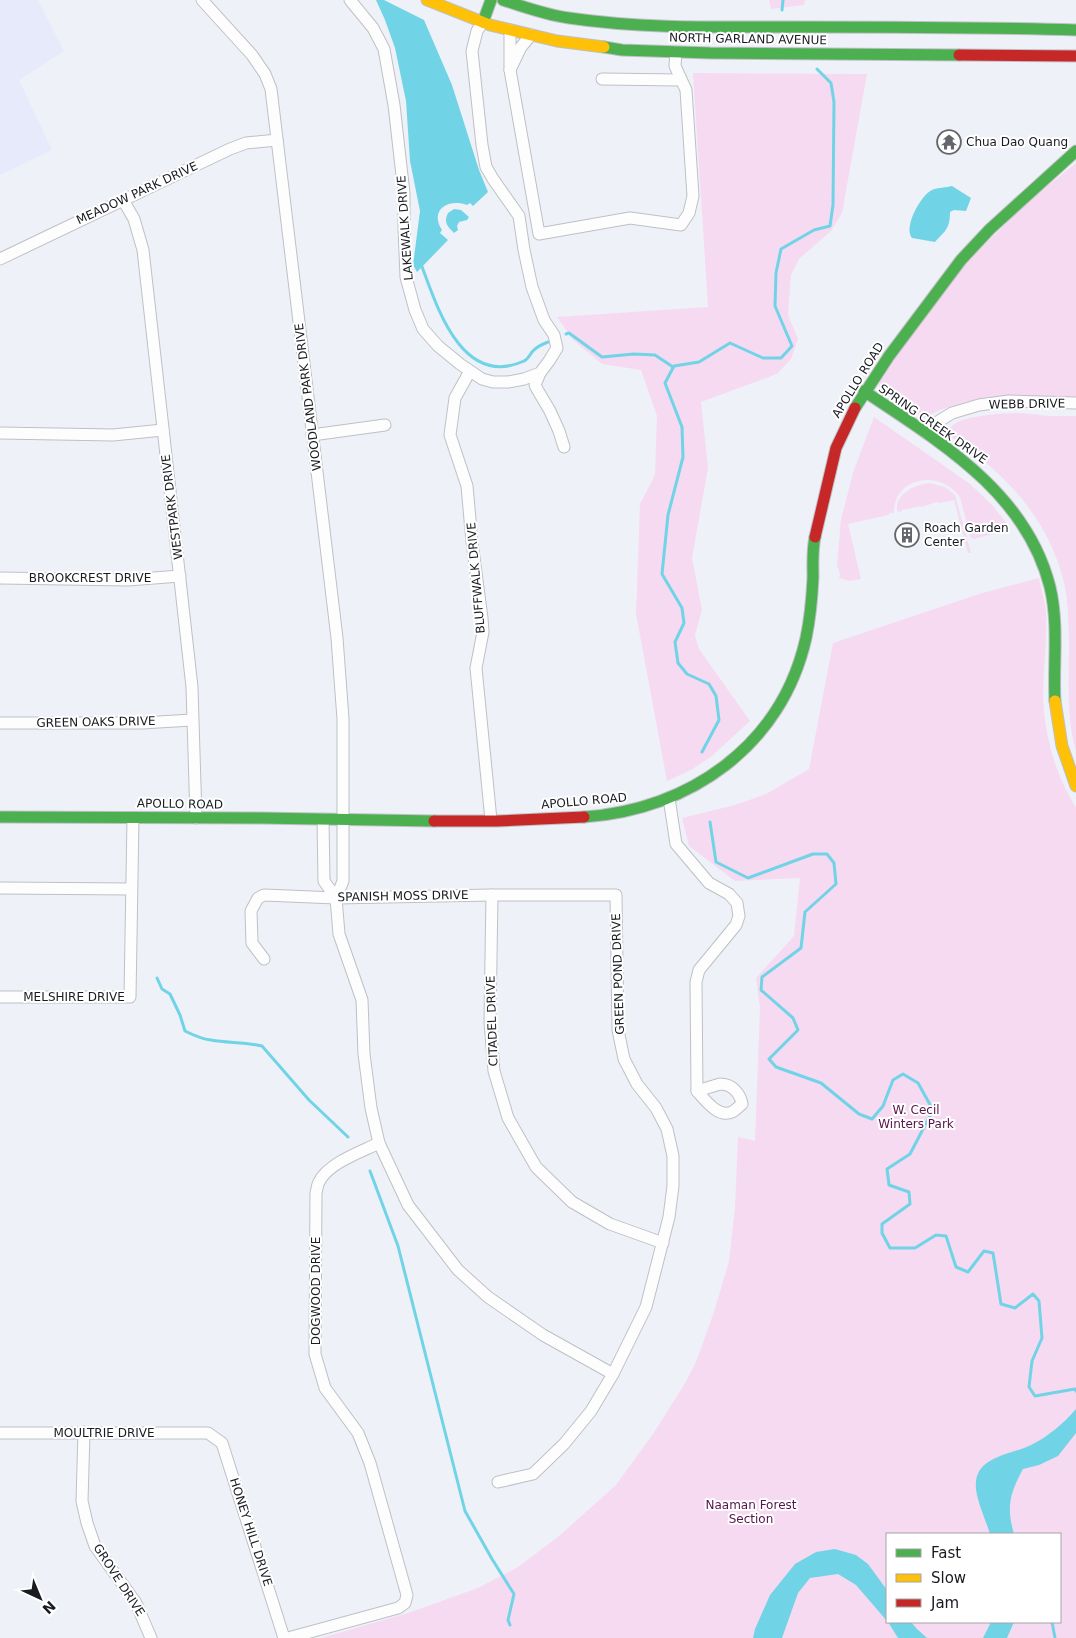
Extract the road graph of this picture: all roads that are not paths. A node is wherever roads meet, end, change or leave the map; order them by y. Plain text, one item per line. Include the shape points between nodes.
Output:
1 (202, 0) edge
2 (350, 0) edge
3 (427, 0) edge
4 (491, 0) edge
5 (503, 0) edge
6 (483, 22) junction
7 (510, 30) junction
8 (1076, 30) edge
9 (531, 35) junction
10 (676, 52) junction
11 (1076, 56) edge
12 (510, 70) junction
13 (602, 79) dead end
14 (681, 80) junction
15 (277, 140) junction
16 (1076, 151) edge
17 (123, 200) junction
18 (0, 259) edge
19 (470, 371) junction
20 (540, 373) junction
21 (864, 392) junction
22 (1076, 403) edge
23 (385, 425) dead end
24 (163, 430) junction
25 (0, 433) edge
26 (926, 433) junction
27 (312, 435) junction
28 (564, 447) dead end
29 (180, 576) junction
30 (0, 578) edge
31 (192, 720) junction
32 (0, 723) edge
33 (1076, 786) edge
34 (669, 798) junction
35 (0, 817) edge
36 (133, 818) junction
37 (196, 818) junction
38 (323, 819) junction
39 (343, 819) junction
40 (491, 820) junction
41 (0, 888) edge
42 (131, 888) junction
43 (492, 895) junction
44 (616, 895) joint
45 (336, 898) junction
46 (264, 959) dead end
47 (0, 997) edge
48 (697, 1091) dead end
49 (379, 1142) junction
50 (663, 1243) junction
51 (613, 1374) junction
52 (84, 1432) junction
53 (0, 1433) edge
54 (208, 1433) joint
55 (498, 1482) dead end
56 (151, 1638) edge
57 (286, 1638) edge

1 - 15 street, WOODLAND PARK DRIVE via 265,74 271,89
2 - 19 street, LAKEWALK DRIVE via 384,49 404,193 406,277 415,310 423,329 438,346
3 - 6 street, NORTH GARLAND AVENUE
4 - 6 street
5 - 8 street, NORTH GARLAND AVENUE via 568,18 640,25
6 - 7 street, NORTH GARLAND AVENUE
6 - 20 street via 472,51 486,167 519,216 532,287 557,348
7 - 9 street, NORTH GARLAND AVENUE
7 - 12 street
9 - 10 street, NORTH GARLAND AVENUE via 622,50
9 - 12 street
10 - 11 street, NORTH GARLAND AVENUE
10 - 14 street via 675,66
12 - 14 street via 540,234 630,218 681,225 690,213 693,196 686,90
13 - 14 street
15 - 17 street, MEADOW PARK DRIVE via 246,144 230,150
15 - 27 street, WOODLAND PARK DRIVE
16 - 21 street, APOLLO ROAD via 956,265
17 - 18 street, MEADOW PARK DRIVE
17 - 24 street, WESTPARK DRIVE via 134,219 143,250
19 - 20 street, LAKEWALK DRIVE via 493,382 524,380
19 - 40 street, BLUFFWALK DRIVE via 455,398 450,435 466,486 482,618 483,632 476,668
20 - 28 street via 536,389 550,411
21 - 26 street, SPRING CREEK DRIVE
21 - 34 street, APOLLO ROAD via 849,416 830,467 813,550 809,631 786,693 775,715 739,756 700,783
22 - 26 street, WEBB DRIVE via 1009,401 979,405 952,413
23 - 27 street
24 - 25 street via 113,435
24 - 29 street, WESTPARK DRIVE
26 - 33 street, SPRING CREEK DRIVE via 970,465 1000,493 1026,527 1045,569 1054,610 1054,687 1058,731
27 - 39 street, WOODLAND PARK DRIVE via 337,638 343,718
29 - 30 street, BROOKCREST DRIVE via 128,580
29 - 31 street, WESTPARK DRIVE via 192,687
31 - 32 street, GREEN OAKS DRIVE
31 - 37 street, WESTPARK DRIVE
34 - 40 street, APOLLO ROAD via 625,812
34 - 48 street via 676,844 709,883 729,894 737,903 739,916 736,925 700,970 696,982
35 - 36 street, APOLLO ROAD
36 - 37 street, APOLLO ROAD
36 - 42 street, MELSHIRE DRIVE
37 - 38 street, APOLLO ROAD
38 - 39 street, APOLLO ROAD
38 - 45 street via 324,881
39 - 40 street, APOLLO ROAD
39 - 45 street, WOODLAND PARK DRIVE via 344,881
41 - 42 street
42 - 47 street, MELSHIRE DRIVE via 130,997
43 - 44 street, SPANISH MOSS DRIVE
43 - 45 street, SPANISH MOSS DRIVE
43 - 50 street, CITADEL DRIVE via 490,1022 494,1071 508,1118 536,1167 572,1202 610,1224
44 - 50 street, GREEN POND DRIVE via 618,1030 624,1059 667,1129 673,1156 673,1186
45 - 46 street, SPANISH MOSS DRIVE via 264,895 258,898 251,910 252,943
45 - 49 street via 339,934 362,1000 364,1054
49 - 51 street via 408,1205 458,1270 488,1296 543,1334
49 - 57 street, DOGWOOD DRIVE via 333,1166 318,1182 315,1354 325,1388 358,1433 370,1463 407,1595 405,1603 398,1608
50 - 51 street, GREEN POND DRIVE via 646,1307
51 - 55 street, GREEN POND DRIVE via 591,1411 533,1474
52 - 53 street, MOULTRIE DRIVE
52 - 54 street, MOULTRIE DRIVE
52 - 56 street, GROVE DRIVE via 82,1501 87,1523 95,1546 136,1603
54 - 57 street, HONEY HILL DRIVE via 222,1443

